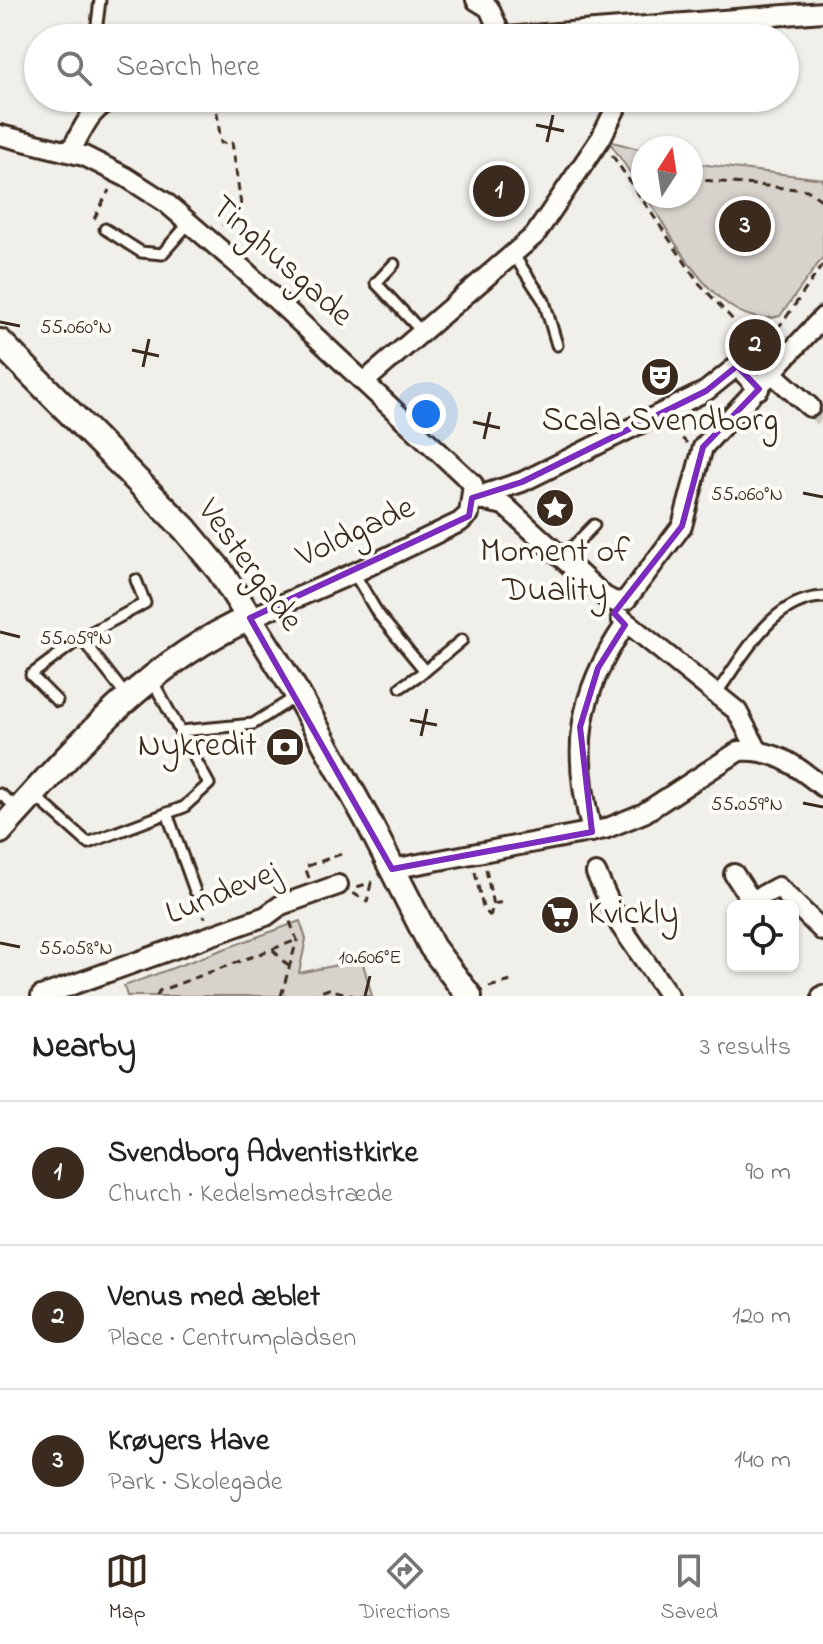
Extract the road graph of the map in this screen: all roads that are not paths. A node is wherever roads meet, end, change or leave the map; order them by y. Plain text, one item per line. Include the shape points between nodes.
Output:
1 (100, 0) edge
2 (476, 0) edge
3 (823, 12) edge
4 (97, 24) dead end
5 (494, 24) edge
6 (704, 24) edge
7 (93, 112) edge
8 (614, 112) edge
9 (0, 135) edge
10 (71, 151) junction
11 (190, 222) junction
12 (105, 229) road end
13 (513, 254) junction
14 (394, 264) dead end
15 (823, 317) edge
16 (422, 332) junction
17 (0, 342) edge
18 (557, 345) dead end
19 (775, 372) junction
20 (364, 382) junction
21 (759, 389) junction
22 (810, 407) tunnel mouth
23 (472, 498) junction
24 (594, 525) dead end
25 (561, 559) junction
26 (354, 573) junction
27 (136, 580) dead end
28 (823, 597) edge
29 (620, 603) junction
30 (250, 618) junction
31 (625, 625) junction
32 (81, 638) junction
33 (462, 640) dead end
34 (425, 671) junction
35 (152, 680) junction
36 (401, 687) dead end
37 (716, 694) junction
38 (298, 695) junction
39 (128, 698) junction
40 (57, 701) dead end
41 (181, 731) junction
42 (757, 749) junction
43 (823, 787) edge
44 (0, 794) edge
45 (26, 802) junction
46 (167, 813) junction
47 (590, 824) junction
48 (0, 831) edge
49 (385, 871) junction
50 (596, 873) dead end
51 (734, 874) dead end
52 (344, 887) road end
53 (195, 891) road end
54 (823, 931) edge
55 (475, 993) edge
56 (41, 996) edge
57 (669, 996) edge

1 - 4 lane
2 - 5 street via 489,8
3 - 6 street
7 - 10 street
8 - 13 street via 535,235
9 - 10 street, Tinghusgade
10 - 11 street, Tinghusgade via 117,172
11 - 12 lane via 162,254 141,252
11 - 20 street, Tinghusgade
13 - 16 street
13 - 18 lane via 544,301
14 - 16 lane via 376,283
15 - 19 street
16 - 20 street
17 - 30 street, Vestergade via 185,529
19 - 21 street
19 - 22 street
20 - 23 street, Tinghusgade via 468,478
21 - 23 street via 737,366 706,391 522,482
21 - 29 street via 699,453 682,526
23 - 25 street via 504,505
23 - 26 street, Voldgade via 469,514 460,522
24 - 25 lane
25 - 29 street
26 - 30 street, Voldgade
26 - 34 lane via 378,614
27 - 32 lane via 145,603
28 - 37 lane via 791,603 774,617
29 - 31 street
30 - 35 street, Voldgade
30 - 38 street, Vestergade
31 - 37 street
31 - 47 street via 598,668 582,717 580,757
32 - 39 lane
32 - 40 lane via 31,675
33 - 34 lane
34 - 36 lane
35 - 39 street, Voldgade
35 - 41 lane
37 - 42 street via 737,711
38 - 41 lane via 258,722
38 - 49 street, Vestergade
39 - 45 street, Voldgade
41 - 46 lane via 209,784 184,807
42 - 43 street via 789,762
42 - 47 street via 739,751 644,813
44 - 45 lane
45 - 46 lane via 88,843
45 - 48 street, Voldgade
46 - 53 lane
47 - 49 street
49 - 55 street, Vestergade via 439,959
50 - 57 street via 620,925
51 - 54 street via 752,901 778,887
52 - 56 street, Lundevej via 314,893

